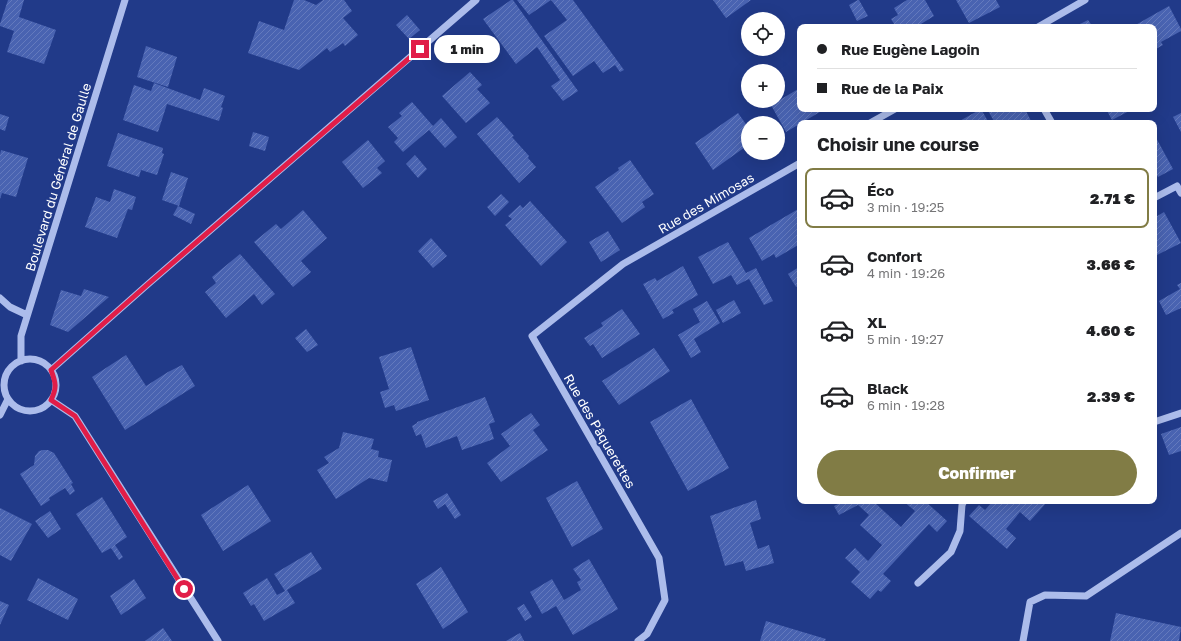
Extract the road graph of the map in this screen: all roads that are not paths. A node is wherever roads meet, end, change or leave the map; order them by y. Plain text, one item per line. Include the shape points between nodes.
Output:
1 (124, 0) edge
2 (476, 0) edge
3 (1085, 0) edge
4 (1043, 24) edge
5 (890, 112) edge
6 (875, 120) edge
7 (797, 165) edge
8 (1181, 193) edge
9 (1157, 196) edge
10 (623, 264) joint
11 (0, 298) edge
12 (28, 315) junction
13 (21, 362) junction
14 (51, 370) junction
15 (8, 399) junction
16 (51, 400) junction
17 (1181, 412) edge
18 (0, 415) edge
19 (1157, 421) edge
20 (962, 504) edge
21 (1181, 533) edge
22 (918, 583) dead end
23 (218, 641) edge
24 (638, 641) edge
25 (1023, 641) edge

1 - 12 street, Boulevard du Général de Gaulle
2 - 14 street
3 - 4 street
5 - 6 street
7 - 10 street, Rue des Mimosas
8 - 9 street via 1177,186
10 - 24 street, Rue des Pâquerettes via 532,336 658,558 665,600 647,634
11 - 12 street via 10,307
12 - 13 street, Boulevard du Général de Gaulle via 21,336
13 - 14 street via 37,361
13 - 15 street via 11,367 6,376 4,387
14 - 16 street via 55,390
15 - 16 street via 23,411 44,408
15 - 18 street
16 - 23 street via 75,416
17 - 19 street
20 - 22 street via 960,532 951,552
21 - 25 street via 1086,596 1045,595 1030,602

